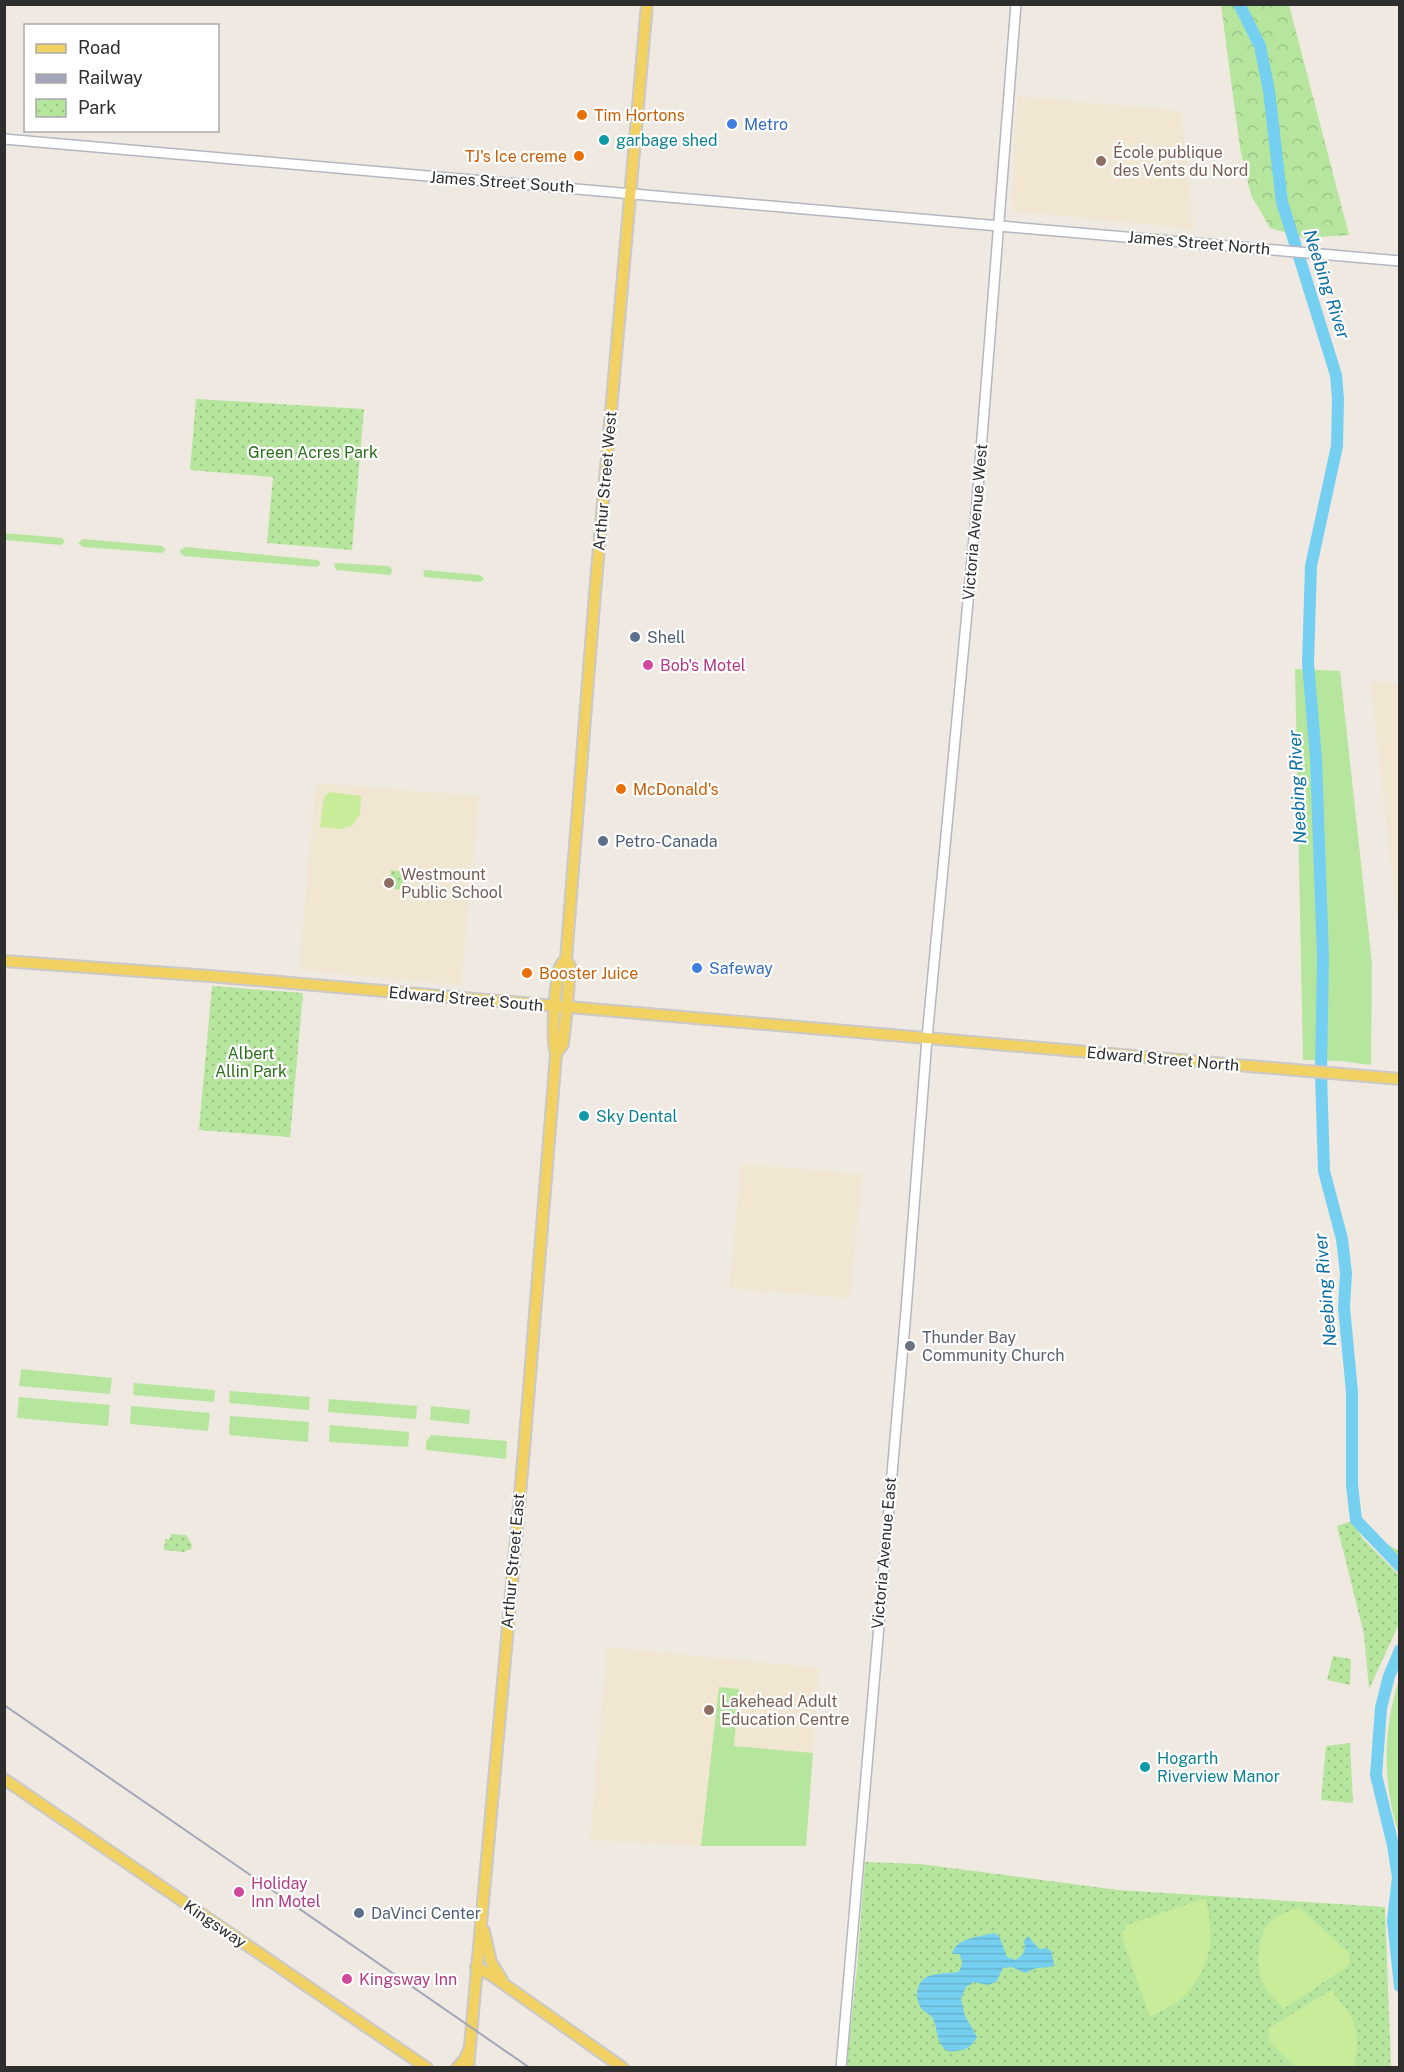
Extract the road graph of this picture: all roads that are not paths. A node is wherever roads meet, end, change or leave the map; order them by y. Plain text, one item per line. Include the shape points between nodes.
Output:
1 (647, 4) edge
2 (1016, 4) edge
3 (4, 139) edge
4 (630, 192) junction
5 (999, 226) junction
6 (1400, 261) edge
7 (566, 958) junction
8 (4, 961) edge
9 (555, 1006) junction
10 (567, 1007) junction
11 (927, 1038) junction
12 (556, 1054) junction
13 (1400, 1079) edge
14 (4, 1779) edge
15 (482, 1911) junction
16 (476, 1967) junction
17 (506, 1986) junction
18 (395, 2047) junction
19 (469, 2049) junction
20 (410, 2067) edge
21 (427, 2067) edge
22 (433, 2067) edge
23 (457, 2067) edge
24 (468, 2067) edge
25 (623, 2067) edge
26 (841, 2067) edge

1 - 4 main road, Arthur Street West
2 - 5 street, Victoria Avenue West
3 - 4 street, James Street South
4 - 5 street, James Street South
4 - 7 main road, Arthur Street West
5 - 6 street, James Street North
5 - 11 street, Victoria Avenue West
7 - 9 main road, Arthur Street West via 559,968
7 - 10 main road, Arthur Street West via 570,966
8 - 9 main road, Edward Street South
9 - 10 main road, Edward Street South
9 - 12 main road, Arthur Street East via 552,1043
10 - 11 main road, Edward Street South
10 - 12 main road, Arthur Street East via 563,1044
11 - 13 main road, Edward Street North
11 - 26 street, Victoria Avenue East
12 - 15 main road, Arthur Street East
14 - 18 main road, Kingsway
15 - 16 main road, Arthur Street East
15 - 17 main road via 491,1962
16 - 17 main road
16 - 19 main road, Arthur Street East
17 - 25 main road
18 - 20 main road
18 - 21 main road, Kingsway
18 - 22 main road
19 - 23 main road
19 - 24 main road, Arthur Street East

